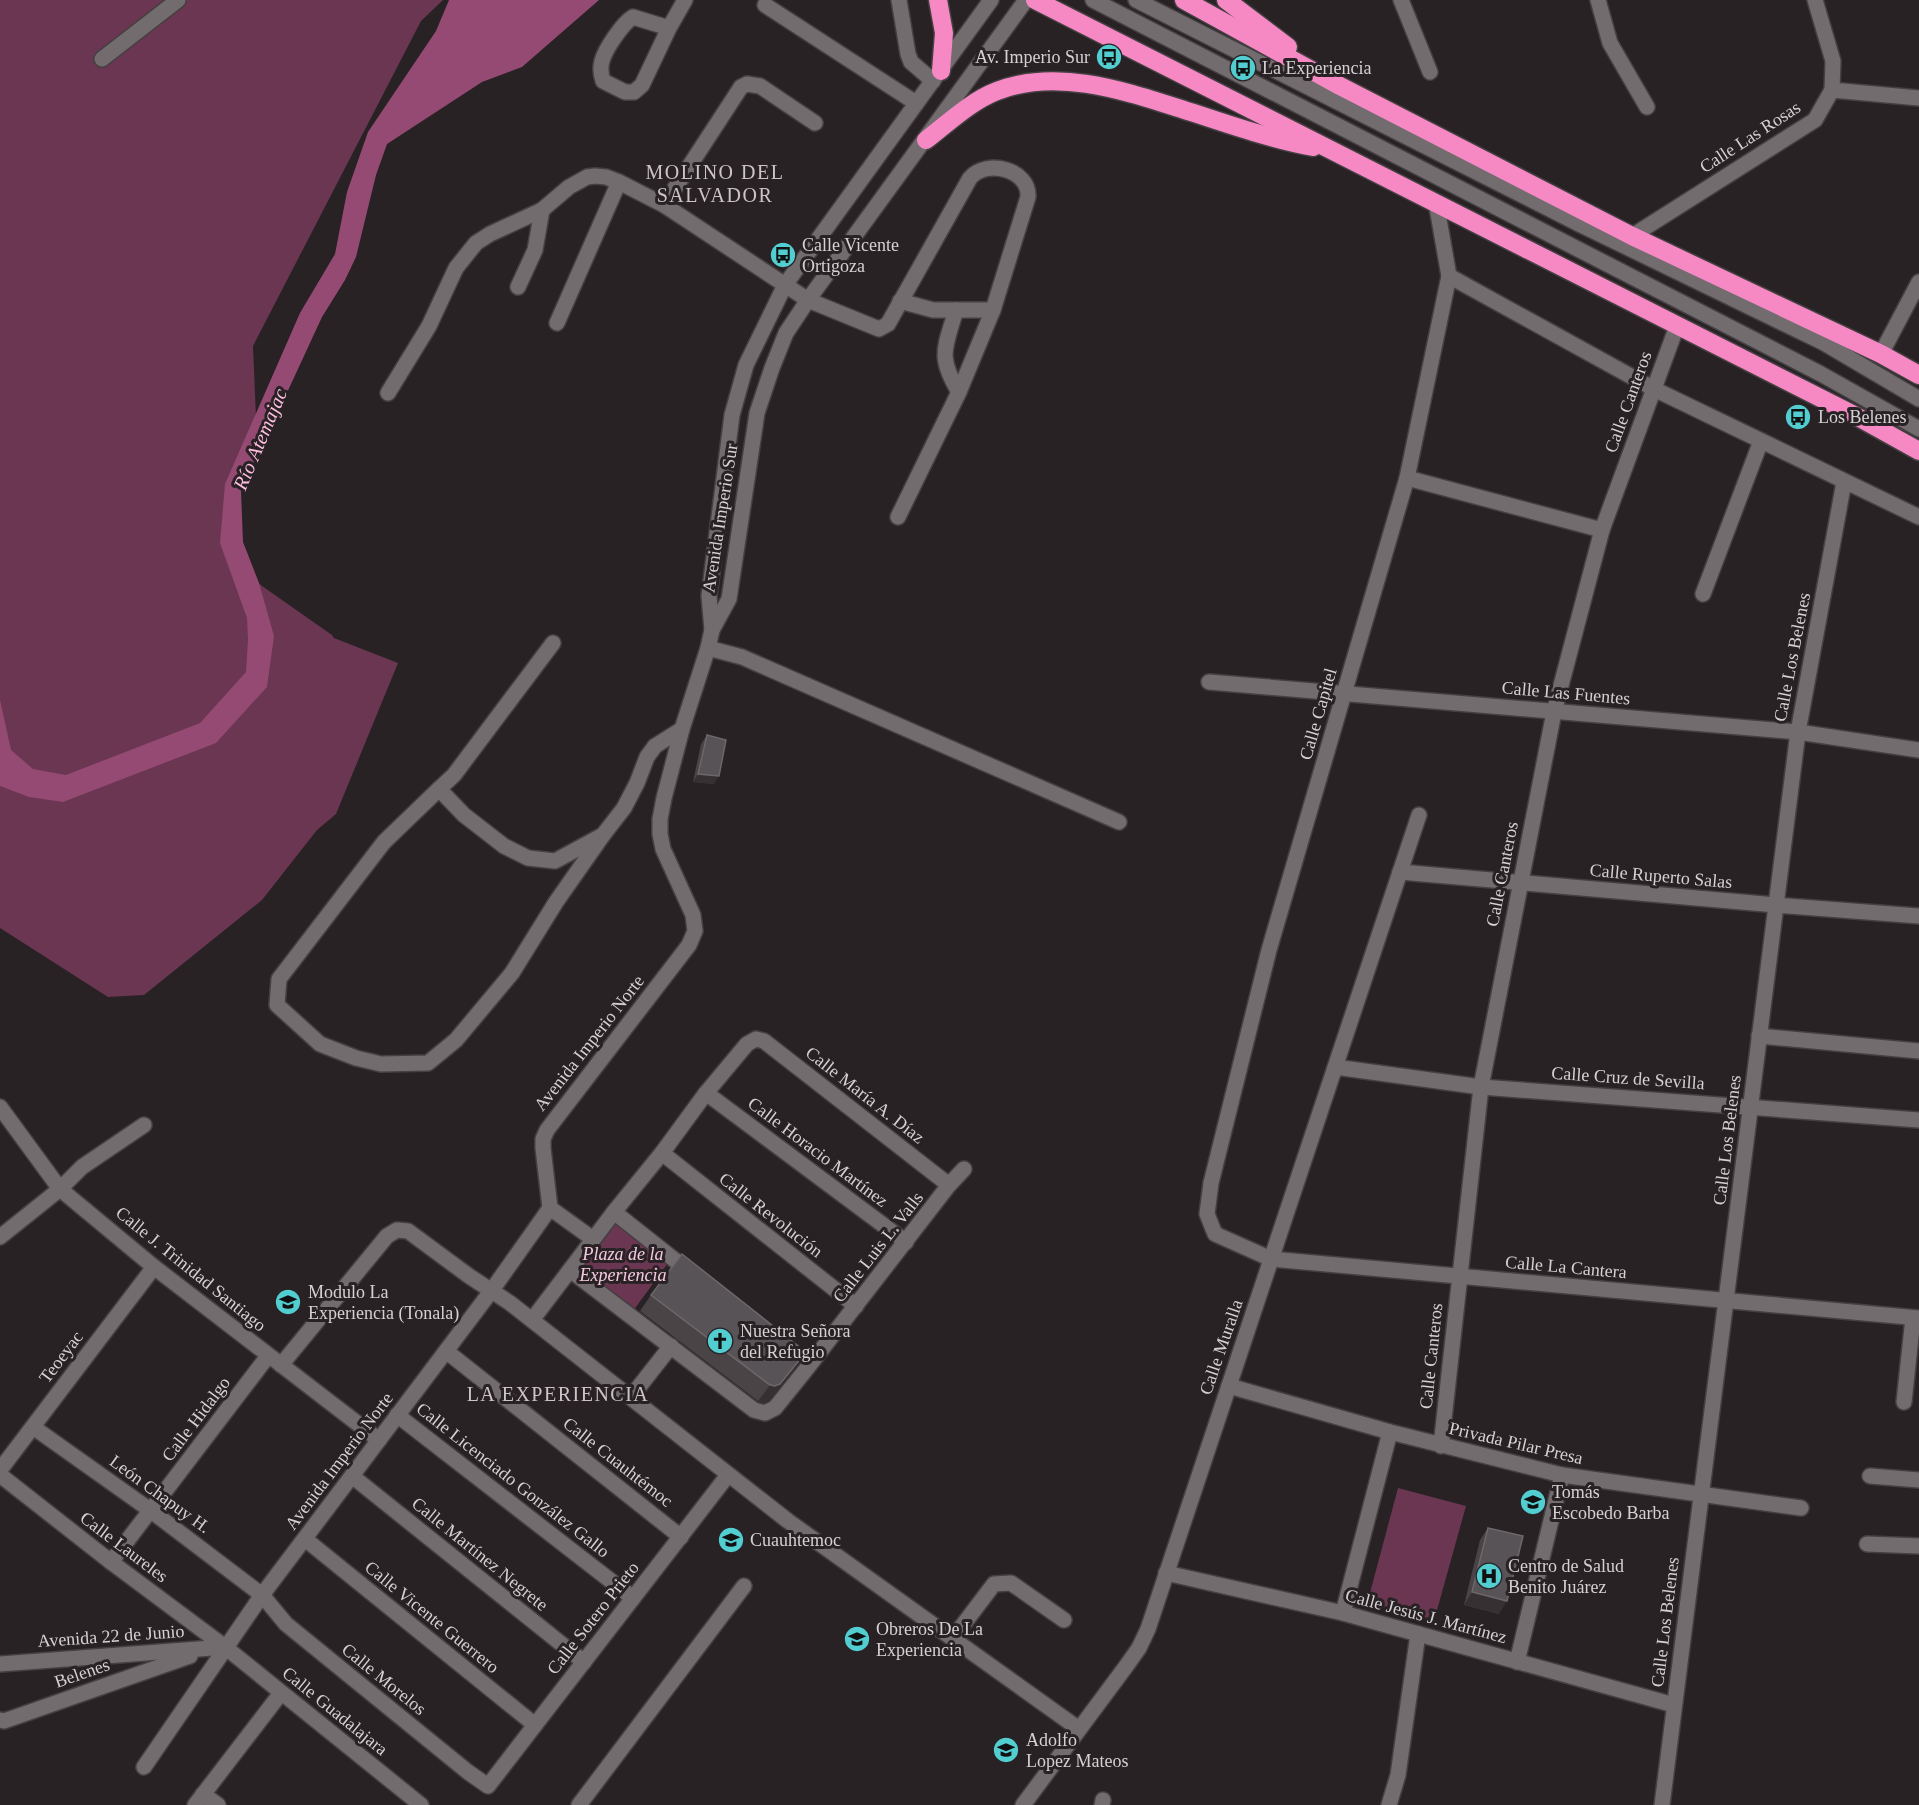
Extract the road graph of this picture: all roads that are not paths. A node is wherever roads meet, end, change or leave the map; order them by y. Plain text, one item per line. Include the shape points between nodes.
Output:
1 (178, 0) edge
2 (685, 0) edge
3 (899, 0) edge
4 (938, 0) edge
5 (991, 0) edge
6 (1026, 0) edge
7 (1035, 0) edge
8 (1093, 0) edge
9 (1136, 0) edge
10 (1184, 0) edge
11 (1226, 0) edge
12 (1401, 0) edge
13 (1598, 0) edge
14 (1815, 0) edge
15 (765, 5) dead end
16 (669, 28) junction
17 (102, 58) dead end
18 (1430, 72) dead end
19 (937, 76) junction
20 (1340, 86) junction
21 (1832, 90) junction
22 (1919, 98) edge
23 (916, 103) junction
24 (1647, 107) dead end
25 (814, 123) dead end
26 (926, 140) junction
27 (1334, 150) junction
28 (619, 182) junction
29 (1436, 202) junction
30 (664, 205) junction
31 (542, 210) junction
32 (1632, 236) junction
33 (1449, 276) junction
34 (1919, 282) edge
35 (784, 285) junction
36 (518, 287) dead end
37 (808, 300) junction
38 (900, 301) junction
39 (956, 310) junction
40 (993, 310) junction
41 (557, 323) dead end
42 (1677, 326) junction
43 (1881, 354) junction
44 (1919, 375) edge
45 (1654, 389) junction
46 (959, 392) junction
47 (388, 393) dead end
48 (1919, 399) edge
49 (1919, 429) edge
50 (1761, 441) junction
51 (1919, 451) edge
52 (1407, 478) junction
53 (1844, 482) junction
54 (898, 517) dead end
55 (1919, 517) edge
56 (1602, 530) junction
57 (1704, 594) dead end
58 (712, 630) junction
59 (553, 643) dead end
60 (708, 648) junction
61 (1209, 682) dead end
62 (1344, 695) junction
63 (1554, 712) junction
64 (682, 729) junction
65 (1798, 732) junction
66 (1919, 750) edge
67 (439, 789) junction
68 (1419, 815) dead end
69 (1119, 822) dead end
70 (603, 835) junction
71 (1400, 872) junction
72 (1520, 883) junction
73 (1776, 905) junction
74 (1919, 916) edge
75 (1759, 1036) junction
76 (1919, 1051) edge
77 (1335, 1067) junction
78 (1481, 1086) junction
79 (706, 1093) junction
80 (1751, 1106) junction
81 (0, 1107) edge
82 (1919, 1120) edge
83 (144, 1125) dead end
84 (662, 1153) junction
85 (964, 1169) dead end
86 (949, 1185) junction
87 (60, 1189) junction
88 (550, 1208) junction
89 (614, 1212) junction
90 (1215, 1234) joint
91 (0, 1236) edge
92 (593, 1239) junction
93 (906, 1242) junction
94 (1271, 1259) junction
95 (154, 1267) junction
96 (570, 1270) junction
97 (1460, 1277) junction
98 (707, 1286) edge
99 (492, 1290) junction
100 (1726, 1302) junction
101 (856, 1306) junction
102 (1916, 1318) edge
103 (532, 1320) junction
104 (670, 1346) junction
105 (446, 1351) junction
106 (268, 1356) junction
107 (281, 1365) junction
108 (1229, 1386) junction
109 (631, 1397) junction
110 (1904, 1402) dead end
111 (398, 1415) junction
112 (33, 1427) junction
113 (1390, 1432) junction
114 (379, 1440) junction
115 (1441, 1446) junction
116 (0, 1470) edge
117 (0, 1475) edge
118 (728, 1475) junction
119 (1562, 1475) junction
120 (352, 1476) junction
121 (1870, 1476) dead end
122 (1919, 1479) edge
123 (1701, 1495) junction
124 (1801, 1508) dead end
125 (150, 1510) junction
126 (681, 1537) junction
127 (305, 1539) junction
128 (1867, 1544) dead end
129 (1919, 1546) edge
130 (111, 1562) junction
131 (1166, 1573) junction
132 (744, 1586) dead end
133 (262, 1596) junction
134 (633, 1598) junction
135 (1344, 1613) junction
136 (1064, 1620) dead end
137 (1418, 1635) junction
138 (952, 1638) junction
139 (218, 1648) junction
140 (584, 1662) junction
141 (1517, 1662) junction
142 (0, 1664) edge
143 (281, 1693) junction
144 (1674, 1705) junction
145 (0, 1720) edge
146 (535, 1725) junction
147 (1079, 1729) junction
148 (144, 1767) dead end
149 (488, 1786) joint
150 (199, 1800) edge
151 (218, 1805) edge
152 (422, 1805) edge
153 (579, 1805) edge
154 (1023, 1805) edge
155 (1389, 1805) edge
156 (1662, 1805) edge

1 - 17 street
2 - 16 street
3 - 19 street via 911,62
4 - 19 highway via 944,33
5 - 19 street, Avenida Imperio Sur
6 - 26 street, Avenida Imperio Sur
7 - 27 highway
8 - 49 street via 1821,374
9 - 48 street via 1824,343
10 - 20 highway
11 - 20 highway
12 - 18 street
13 - 24 street via 1610,43
14 - 21 street, Calle Las Rosas via 1833,61
15 - 23 street
16 - 16 street via 642,85 634,92 625,92 603,81 602,60 626,22 633,17
19 - 23 street, Avenida Imperio Sur
20 - 32 highway
21 - 22 street
21 - 32 street, Calle Las Rosas via 1815,120
23 - 35 street, Avenida Imperio Sur
25 - 30 street via 760,86 741,87
26 - 27 highway via 994,92 1021,84 1050,82 1122,90 1271,138
26 - 37 street, Avenida Imperio Sur
27 - 29 highway
28 - 30 street
28 - 31 street via 587,177
28 - 41 street
29 - 33 street, Calle Capitel
29 - 42 highway
30 - 35 street
31 - 36 street via 535,250
31 - 47 street via 476,243 456,268 429,326
32 - 43 highway
33 - 45 street
33 - 52 street, Calle Capitel
34 - 43 street
35 - 37 street
35 - 58 street, Avenida Imperio Sur via 746,365 732,415 709,596
37 - 38 street via 879,329 888,324
37 - 58 street, Avenida Imperio Sur via 786,333 757,413 729,598
38 - 39 street via 933,310
38 - 40 street via 970,178 981,169 996,167 1021,178 1029,189 1029,197
39 - 40 street
39 - 46 street via 944,350 947,372
40 - 46 street
42 - 45 street, Calle Canteros
42 - 51 highway
43 - 44 highway
45 - 50 street
45 - 56 street, Calle Canteros
46 - 54 street
50 - 53 street
50 - 57 street
52 - 56 street
52 - 62 street, Calle Capitel
53 - 55 street
53 - 65 street, Calle Los Belenes
56 - 63 street, Calle Canteros
58 - 60 street, Avenida Imperio Norte
59 - 67 street via 454,775
60 - 64 street, Avenida Imperio Norte
60 - 69 street via 742,657
61 - 62 street, Calle Las Fuentes
62 - 63 street, Calle Las Fuentes
62 - 90 street, Calle Capitel via 1269,950 1211,1183 1207,1214
63 - 65 street, Calle Las Fuentes
63 - 72 street, Calle Canteros
64 - 70 street via 655,746 624,808
64 - 88 street, Avenida Imperio Norte via 664,798 660,834 693,915 695,931 689,945 547,1130 543,1148
65 - 66 street, Calle Las Fuentes
65 - 73 street, Calle Los Belenes
67 - 70 street via 496,840 528,858 555,861
67 - 70 street via 384,842 279,979 277,1005 320,1044 356,1058 381,1064 428,1063 456,1040 512,973
68 - 71 street, Calle Muralla
71 - 72 street, Calle Ruperto Salas
71 - 77 street, Calle Muralla
72 - 73 street, Calle Ruperto Salas
72 - 78 street, Calle Canteros
73 - 74 street, Calle Ruperto Salas
73 - 75 street, Calle Los Belenes
75 - 76 street
75 - 80 street, Calle Los Belenes
77 - 78 street, Calle Cruz de Sevilla
77 - 94 street, Calle Muralla
78 - 80 street, Calle Cruz de Sevilla
78 - 97 street, Calle Canteros
79 - 84 street
79 - 86 street, Calle María A. Díaz via 747,1044 756,1039 764,1041
79 - 93 street, Calle Horacio Martínez
80 - 82 street, Calle Cruz de Sevilla
80 - 100 street, Calle Los Belenes
81 - 87 street, Calle J. Trinidad Santiago
83 - 87 street via 82,1167
84 - 89 street
84 - 101 street, Calle Revolución
85 - 86 street, Calle Luis L. Valls
86 - 93 street, Calle Luis L. Valls
87 - 91 street
87 - 95 street, Calle J. Trinidad Santiago
88 - 92 street
88 - 99 street, Avenida Imperio Norte
89 - 92 street
89 - 98 street
90 - 94 street, Calle La Cantera
92 - 96 street
93 - 101 street, Calle Luis L. Valls
94 - 97 street, Calle La Cantera
94 - 108 street, Calle Muralla
95 - 106 street, Calle J. Trinidad Santiago
95 - 112 street, Teoeyac
96 - 103 street
96 - 104 street
97 - 100 street, Calle La Cantera
97 - 115 street, Calle Canteros
99 - 103 street
99 - 105 street, Avenida Imperio Norte
99 - 107 street via 408,1231 397,1230 387,1236
100 - 102 street, Calle La Cantera
100 - 123 street, Calle Los Belenes
101 - 104 street, Calle Luis L. Valls via 804,1363 775,1408 765,1413 754,1410
102 - 110 street
103 - 109 street
104 - 109 street
105 - 111 street, Avenida Imperio Norte
105 - 126 street, Calle Cuauhtémoc
106 - 107 street, Calle J. Trinidad Santiago
106 - 125 street, Calle Hidalgo
107 - 114 street, Calle J. Trinidad Santiago
108 - 113 street, Privada Pilar Presa
108 - 131 street, Calle Muralla
109 - 118 street
111 - 114 street, Avenida Imperio Norte
111 - 134 street, Calle Licenciado González Gallo
112 - 116 street, Teoeyac
112 - 125 street, León Chapuy H.
113 - 115 street, Privada Pilar Presa
113 - 135 street
114 - 120 street, Avenida Imperio Norte
115 - 119 street, Privada Pilar Presa
117 - 130 street, Calle Laureles
118 - 126 street, Calle Sotero Prieto
118 - 138 street
119 - 123 street, Privada Pilar Presa
119 - 141 street
120 - 127 street, Avenida Imperio Norte
120 - 140 street, Calle Martínez Negrete
121 - 122 street
123 - 124 street, Privada Pilar Presa
123 - 144 street, Calle Los Belenes
125 - 130 street, Calle Hidalgo
125 - 133 street, León Chapuy H.
126 - 134 street, Calle Sotero Prieto
127 - 133 street, Avenida Imperio Norte
127 - 146 street, Calle Vicente Guerrero
128 - 129 street
130 - 139 street, Calle Laureles
131 - 135 street, Calle Jesús J. Martínez
131 - 147 street, Calle Muralla via 1139,1648
132 - 153 street
133 - 139 street, Avenida Imperio Norte
133 - 149 street, Calle Morelos via 286,1623
134 - 140 street, Calle Sotero Prieto
135 - 137 street, Calle Jesús J. Martínez
136 - 138 street via 1011,1583 994,1584
137 - 141 street, Calle Jesús J. Martínez
137 - 155 street via 1398,1775
138 - 147 street
139 - 142 street, Avenida 22 de Junio
139 - 143 street, Calle Guadalajara
139 - 145 street, Belenes
139 - 148 street, Avenida Imperio Norte
140 - 146 street, Calle Sotero Prieto
141 - 144 street, Calle Jesús J. Martínez
143 - 150 street
143 - 152 street, Calle Guadalajara
144 - 156 street, Calle Los Belenes
146 - 149 street, Calle Sotero Prieto
147 - 154 street, Calle Muralla
150 - 151 street

